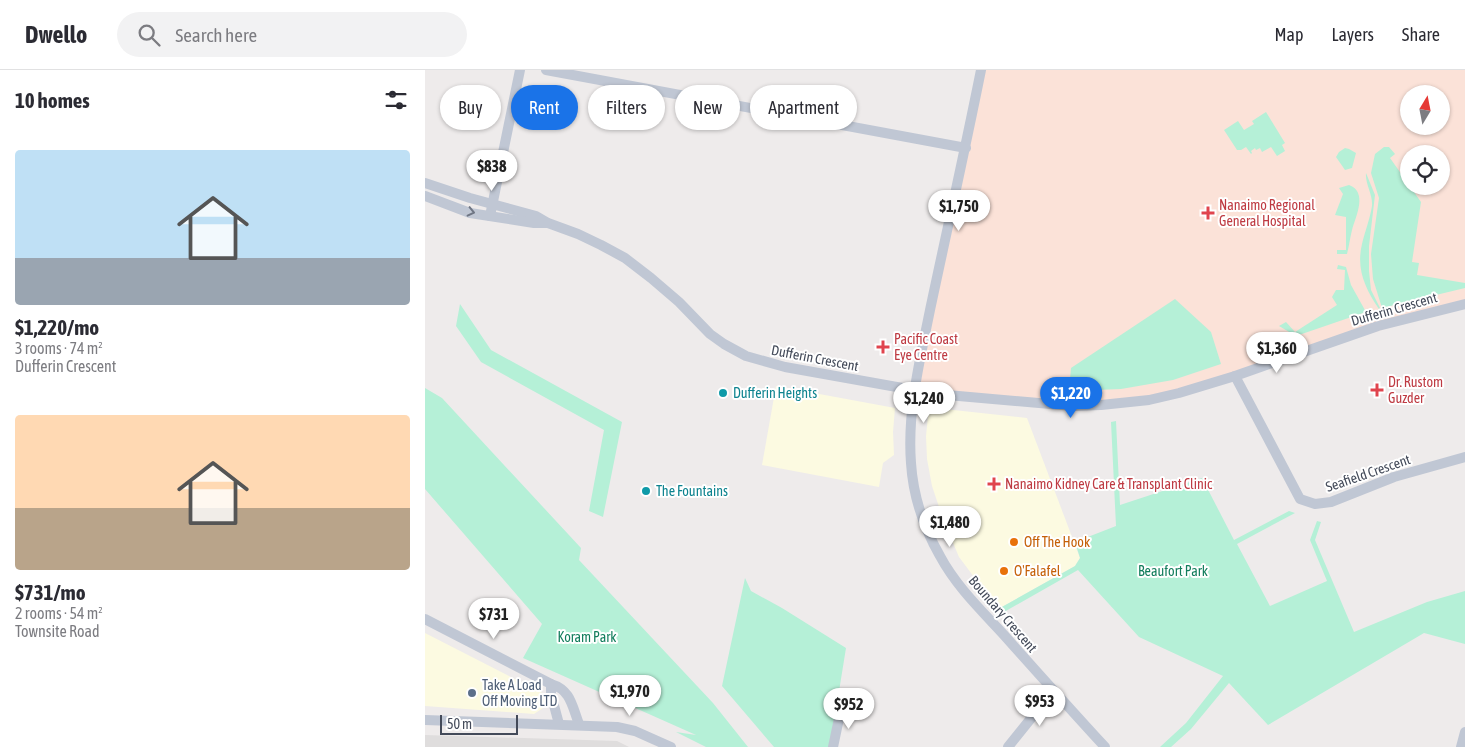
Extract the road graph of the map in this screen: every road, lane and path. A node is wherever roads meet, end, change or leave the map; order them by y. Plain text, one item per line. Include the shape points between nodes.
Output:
1 (520, 70) edge
2 (546, 70) edge
3 (981, 70) edge
4 (966, 148) junction
5 (425, 183) edge
6 (425, 196) edge
7 (492, 205) junction
8 (490, 216) junction
9 (548, 223) junction
10 (1465, 304) edge
11 (1235, 376) junction
12 (915, 390) junction
13 (1465, 457) edge
14 (425, 619) edge
15 (551, 684) junction
16 (1053, 691) junction
17 (841, 709) dead end
18 (425, 720) edge
19 (559, 724) junction
20 (579, 724) junction
21 (1465, 732) edge
22 (671, 747) edge
23 (833, 747) edge
24 (1008, 747) edge
25 (1105, 747) edge
26 (1461, 747) edge

1 - 7 street
2 - 4 street
3 - 4 street, Boundary Crescent
4 - 12 street, Boundary Crescent via 944,240
5 - 7 street, Dufferin Crescent
6 -> 8 street, Dufferin Crescent via 470,213
7 - 8 street
7 - 9 street, Dufferin Crescent via 536,216
8 - 9 street, Dufferin Crescent
9 - 12 street, Dufferin Crescent via 594,242 635,266 666,290 710,334 739,353 771,364
10 - 11 street, Dufferin Crescent via 1378,326
11 - 12 street, Dufferin Crescent via 1156,398 1101,405 1059,405
11 - 13 street, Seafield Crescent via 1299,499 1315,504 1331,502 1394,477
12 - 16 street, Boundary Crescent via 911,465 920,508 933,543 962,590
14 - 15 street
15 - 19 street
15 - 20 street via 561,687 568,695
16 - 24 street
16 - 25 street, Boundary Crescent
17 - 23 street
18 - 19 street
19 - 20 street
20 - 22 street via 635,731
21 - 26 street

